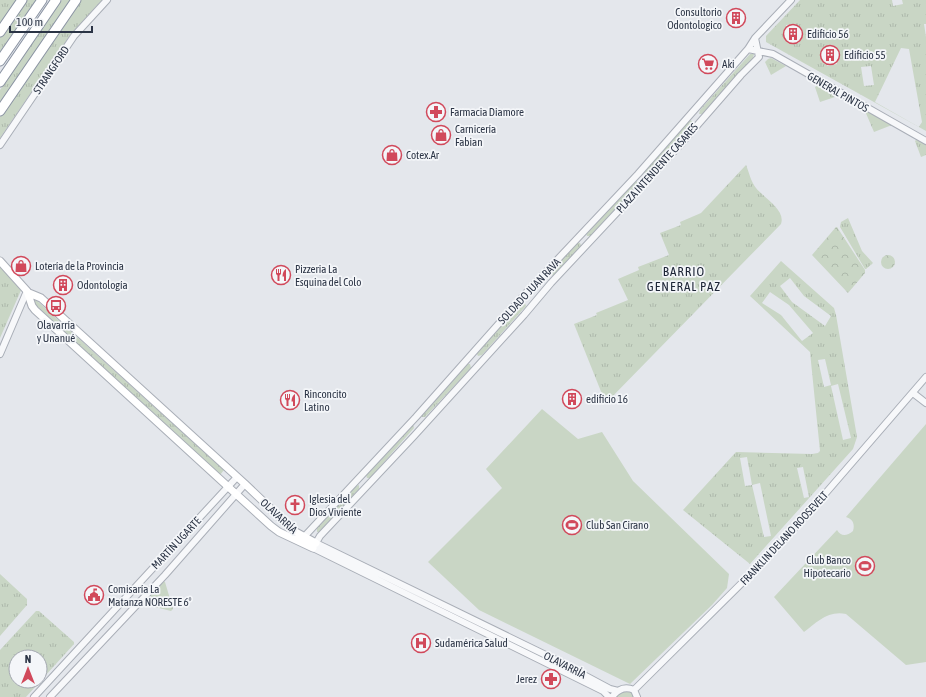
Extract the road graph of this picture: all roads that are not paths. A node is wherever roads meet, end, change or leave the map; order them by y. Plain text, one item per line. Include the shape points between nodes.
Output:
1 (22, 0) edge
2 (42, 0) edge
3 (56, 0) edge
4 (76, 0) edge
5 (107, 0) edge
6 (790, 0) edge
7 (0, 32) edge
8 (755, 38) junction
9 (748, 49) junction
10 (759, 52) junction
11 (0, 61) edge
12 (0, 82) edge
13 (0, 111) edge
14 (926, 141) edge
15 (0, 145) edge
16 (0, 261) edge
17 (551, 283) joint
18 (28, 292) junction
19 (0, 354) edge
20 (926, 377) edge
21 (913, 393) junction
22 (926, 403) edge
23 (237, 477) junction
24 (244, 484) junction
25 (228, 486) junction
26 (236, 494) junction
27 (302, 540) junction
28 (314, 546) junction
29 (634, 690) junction
30 (618, 691) junction
31 (34, 697) edge
32 (50, 697) edge
33 (610, 697) edge
34 (637, 697) edge

1 - 7 highway
2 - 11 highway
3 - 12 highway
4 - 13 highway
5 - 15 street, STRANGFORD via 74,36
6 - 8 street, SOLDADO JUAN RAVA
8 - 9 street, SOLDADO JUAN RAVA
8 - 10 street
9 - 10 street, GENERAL PINTOS
9 - 27 street, SOLDADO JUAN RAVA
10 - 14 street, GENERAL PINTOS via 773,54
10 - 17 street, PLAZA INTENDENTE CASARES via 758,59
16 - 18 main road, OLAVARRÍA
17 - 28 street, SOLDADO JUAN RAVA via 320,536
18 - 19 street
18 - 23 main road, OLAVARRÍA via 41,298
18 - 25 main road, OLAVARRÍA via 35,310
20 - 21 street, FRANKLIN DELANO ROOSEVELT
21 - 22 street
21 - 29 street, FRANKLIN DELANO ROOSEVELT via 764,561
23 - 24 main road, OLAVARRÍA
23 - 25 street, MARTÍN UGARTE
24 - 26 street, MARTÍN UGARTE
24 - 27 main road, OLAVARRÍA
25 - 26 main road, OLAVARRÍA
25 - 31 street, MARTÍN UGARTE
26 - 27 main road, OLAVARRÍA via 275,529
26 - 32 street, MARTÍN UGARTE via 165,575
27 - 28 main road, OLAVARRÍA
28 - 30 street, OLAVARRÍA
28 - 33 street, OLAVARRÍA via 552,664
29 - 30 street via 626,688
29 - 34 street
30 - 33 street

